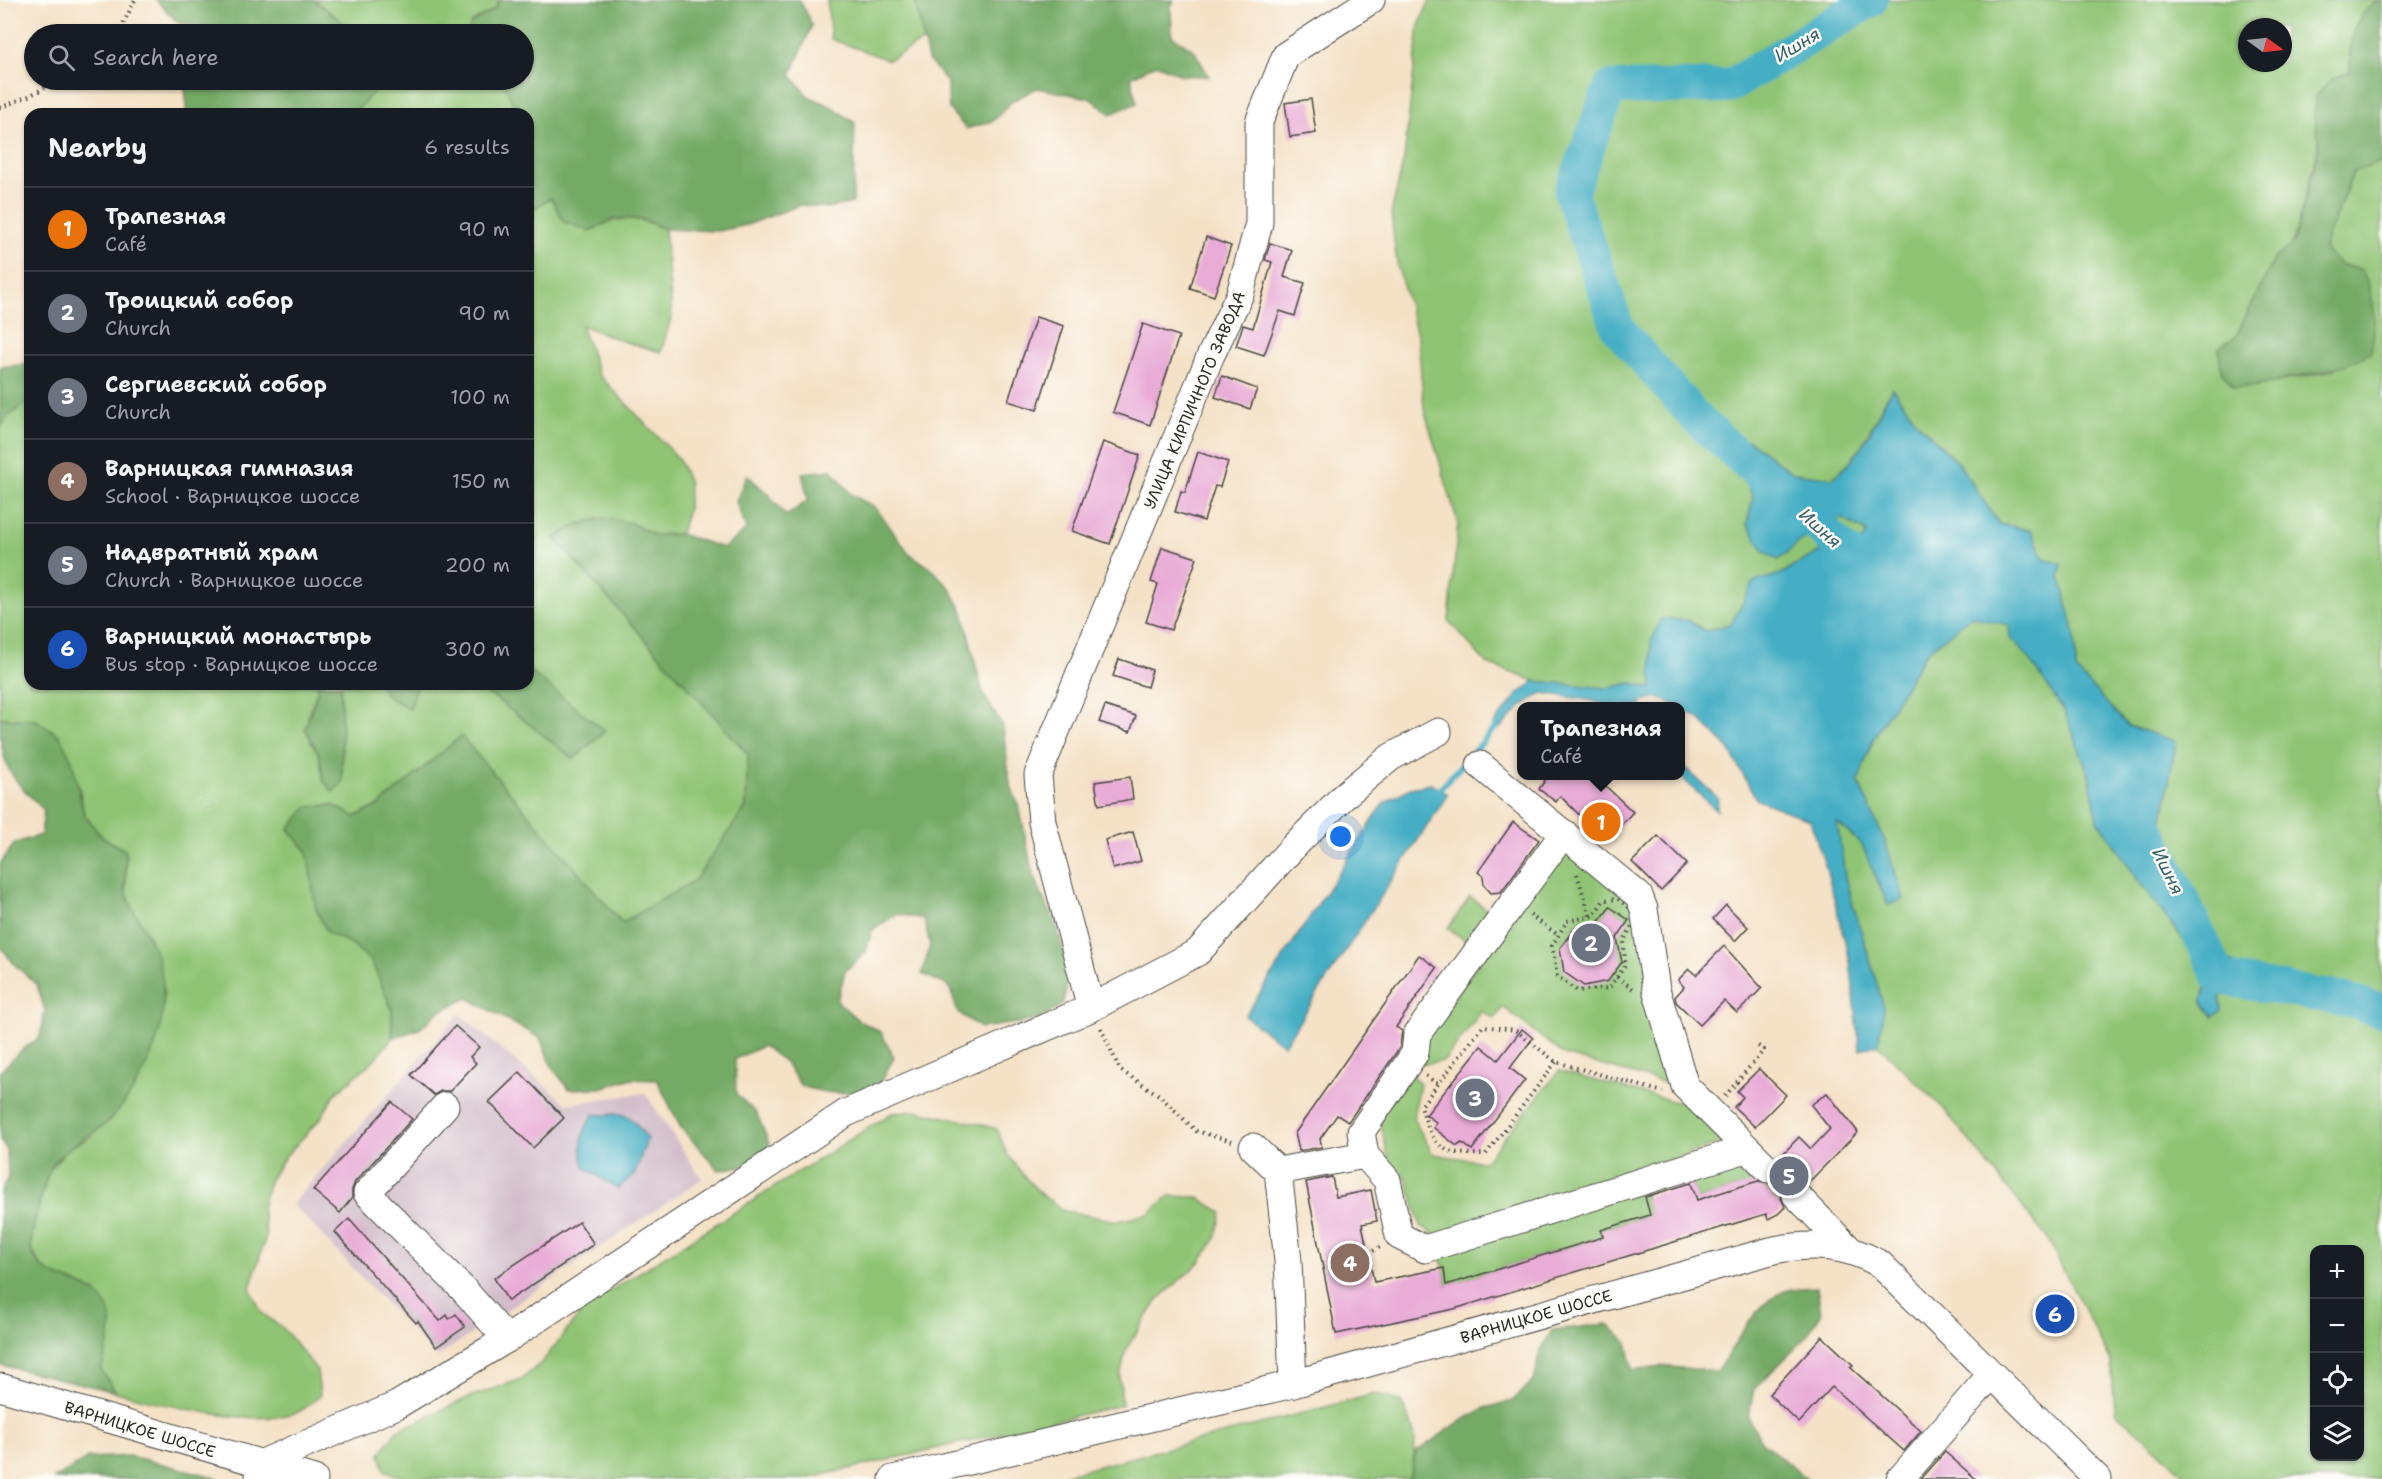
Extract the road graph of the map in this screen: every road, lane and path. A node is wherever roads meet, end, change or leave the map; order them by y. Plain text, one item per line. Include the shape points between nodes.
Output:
1 (135, 0) edge
2 (1371, 0) edge
3 (123, 24) edge
4 (40, 90) edge
5 (0, 108) edge
6 (1438, 732) dead end
7 (1480, 765) dead end
8 (1564, 833) junction
9 (1514, 902) junction
10 (1558, 935) junction
11 (1091, 1008) junction
12 (1758, 1046) dead end
13 (1557, 1062) junction
14 (1425, 1075) dead end
15 (1737, 1082) junction
16 (1438, 1084) junction
17 (1742, 1086) dead end
18 (1668, 1093) dead end
19 (445, 1106) dead end
20 (1711, 1113) junction
21 (1253, 1147) joint
22 (1746, 1149) junction
23 (1365, 1155) junction
24 (1768, 1169) tunnel mouth
25 (1278, 1170) junction
26 (1796, 1196) tunnel mouth
27 (1851, 1250) junction
28 (507, 1339) junction
29 (1991, 1375) junction
30 (1293, 1384) junction
31 (0, 1387) edge
32 (259, 1472) edge
33 (314, 1479) edge
34 (893, 1479) edge
35 (1900, 1479) edge
36 (2098, 1479) edge

1 - 3 path
2 - 11 street, УЛИЦА КИРПИЧНОГО ЗАВОДА via 1286,55 1260,122 1259,223 1240,294 1038,775 1042,822
4 - 5 path
6 - 11 street via 1391,758 1347,793 1198,952
7 - 8 street
8 - 9 street
8 - 20 street via 1639,896 1656,989 1685,1086
9 - 10 path
9 - 23 street via 1418,1034 1415,1053 1361,1132
10 - 10 path via 1567,921 1593,916 1604,900 1618,899 1635,912 1624,940 1625,966 1609,988 1576,991 1557,976 1552,946
11 - 21 path via 1120,1070 1159,1095 1196,1131
11 - 28 street via 846,1113
12 - 15 path via 1764,1050
13 - 16 path via 1515,1030 1483,1026
13 - 16 path via 1486,1154 1453,1155 1430,1137 1421,1106
13 - 18 path
14 - 16 path
15 - 17 path
15 - 20 path
19 - 28 street via 367,1193
20 - 22 street
21 - 25 street
22 - 23 street via 1425,1249 1399,1236 1387,1180
22 - 24 street
23 - 25 street
25 - 30 street via 1288,1261
26 - 27 street
27 - 29 street, ВАРНИЦКОЕ ШОССЕ via 1880,1264
27 - 30 street, ВАРНИЦКОЕ ШОССЕ via 1817,1245 1774,1250
28 - 32 street via 397,1405
29 - 35 street
29 - 36 street, ВАРНИЦКОЕ ШОССЕ
30 - 34 street, ВАРНИЦКОЕ ШОССЕ
31 - 32 street, ВАРНИЦКОЕ ШОССЕ
32 - 33 street, ВАРНИЦКОЕ ШОССЕ

